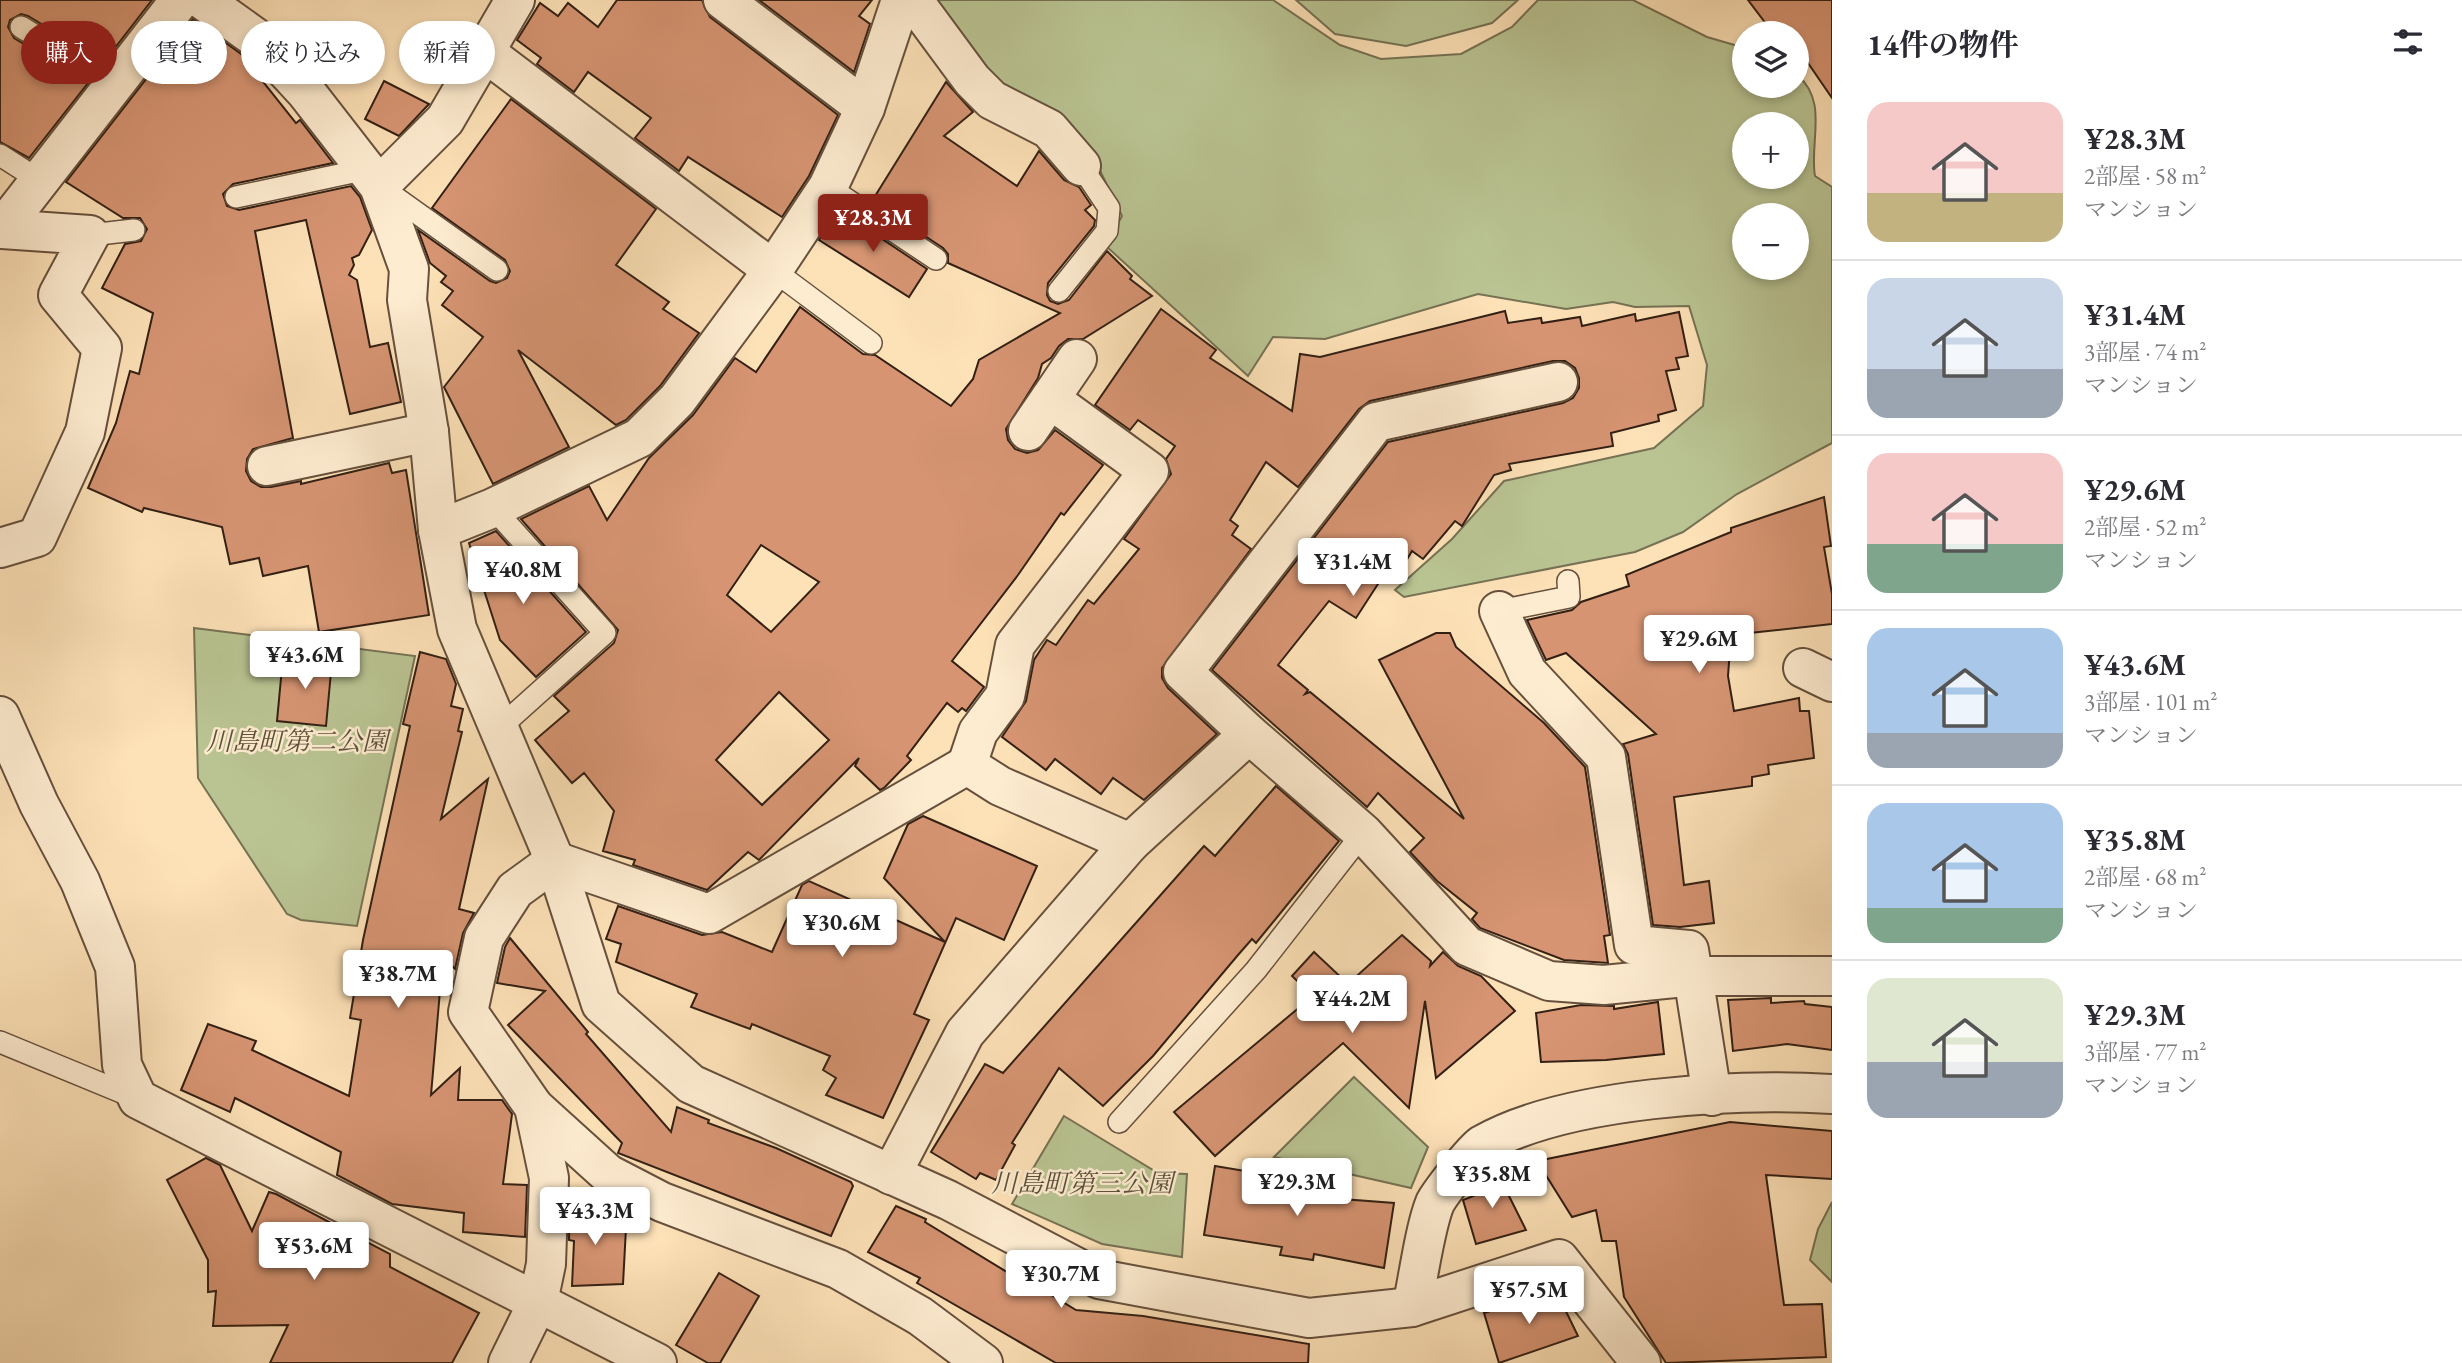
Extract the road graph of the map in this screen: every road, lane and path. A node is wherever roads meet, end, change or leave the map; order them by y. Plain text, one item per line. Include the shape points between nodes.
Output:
1 (180, 0) edge
2 (203, 0) edge
3 (515, 0) edge
4 (723, 0) edge
5 (901, 0) edge
6 (913, 0) edge
7 (495, 37) edge
8 (495, 60) edge
9 (117, 80) edge
10 (114, 84) edge
11 (467, 84) edge
12 (865, 108) junction
13 (0, 155) edge
14 (1081, 166) joint
15 (373, 177) junction
16 (39, 180) junction
17 (828, 187) junction
18 (236, 197) dead end
19 (134, 230) dead end
20 (90, 235) junction
21 (936, 259) dead end
22 (497, 270) dead end
23 (774, 270) junction
24 (1059, 291) dead end
25 (871, 343) dead end
26 (1077, 359) dead end
27 (1558, 382) dead end
28 (1050, 399) junction
29 (1028, 431) dead end
30 (429, 432) junction
31 (267, 466) dead end
32 (493, 508) junction
33 (438, 530) junction
34 (0, 548) edge
35 (1568, 581) dead end
36 (1499, 611) joint
37 (0, 716) edge
38 (497, 730) junction
39 (1249, 734) junction
40 (967, 765) junction
41 (1363, 833) junction
42 (1130, 843) junction
43 (555, 861) junction
44 (1695, 976) junction
45 (1832, 976) edge
46 (0, 1042) edge
47 (1832, 1094) edge
48 (1712, 1096) junction
49 (138, 1099) junction
50 (534, 1107) junction
51 (1119, 1122) dead end
52 (891, 1175) junction
53 (538, 1302) junction
54 (1412, 1307) junction
55 (508, 1363) edge
56 (657, 1363) edge
57 (983, 1363) edge
58 (1641, 1363) edge

1 - 9 street
2 - 15 street via 256,38
3 - 7 street
4 - 12 street
5 - 12 street
6 - 14 street via 992,100 1049,129
8 - 23 street
10 - 16 street
11 - 15 street via 445,120
12 - 17 street
13 - 16 lane
14 - 24 lane via 1109,208 1107,231
15 - 18 lane
15 - 22 lane
15 - 30 street via 409,269 407,300
16 - 20 street via 2,229
17 - 21 lane
17 - 23 street
19 - 20 lane
20 - 34 street via 58,295 103,348 85,432 37,537
23 - 25 lane
23 - 32 street via 677,400 639,438
26 - 28 street
27 - 39 street via 1376,422 1183,673
28 - 29 street
28 - 40 street via 1149,471 1015,645 1005,696 978,732
30 - 31 street
30 - 33 street
32 - 33 street
32 - 38 lane via 605,633
33 - 38 street via 457,629
35 - 36 lane via 1569,597
36 - 44 street via 1527,672 1606,757 1634,945 1689,950
37 - 49 street via 80,881 115,967 122,1065
38 - 43 street
39 - 41 street
39 - 42 street
40 - 42 street via 1000,786
40 - 43 street via 709,914
41 - 44 street via 1467,946 1549,981 1604,985
41 - 51 lane via 1256,970
42 - 52 street via 965,1033
43 - 50 street via 515,890 484,938 468,1012
43 - 52 street via 601,1004 691,1084
44 - 45 street
44 - 48 street
46 - 49 lane
47 - 48 street via 1793,1091
48 - 54 street via 1561,1113 1480,1146 1435,1203
49 - 53 street
50 - 53 street via 549,1178 546,1264
50 - 57 street via 608,1174 662,1202 838,1269 920,1316
52 - 54 street via 1099,1279 1309,1318
53 - 55 street
53 - 56 street
54 - 58 street via 1559,1259

